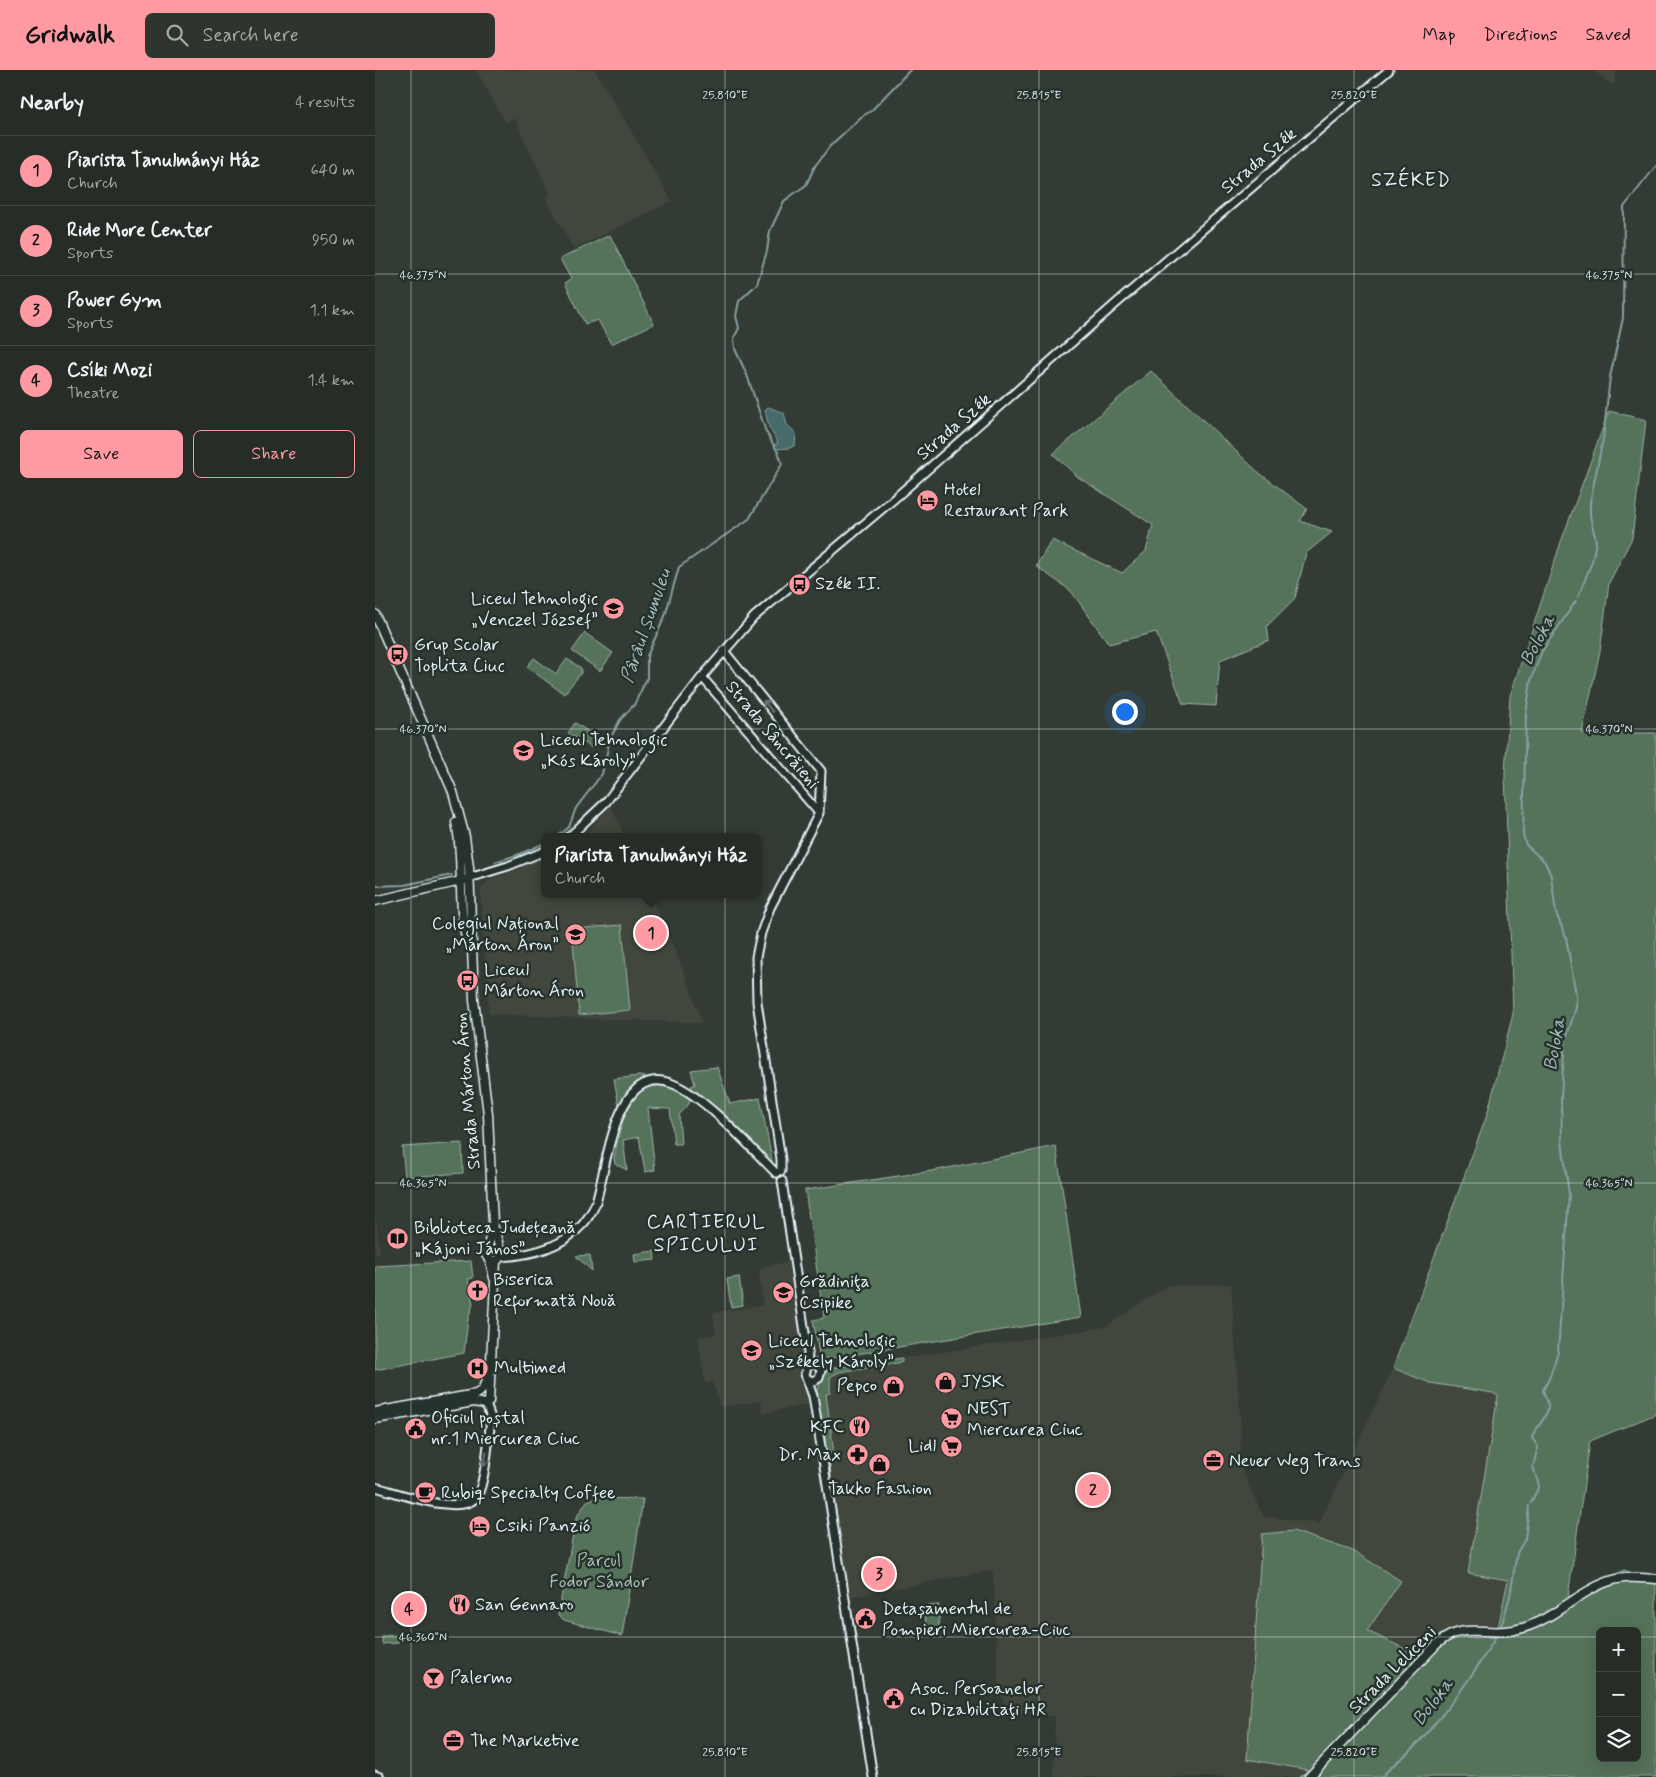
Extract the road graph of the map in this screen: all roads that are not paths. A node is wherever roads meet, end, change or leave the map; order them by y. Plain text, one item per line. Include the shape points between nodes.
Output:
1 (1389, 70) edge
2 (375, 614) edge
3 (723, 651) junction
4 (703, 677) junction
5 (819, 813) junction
6 (574, 833) edge
7 (541, 853) edge
8 (465, 879) junction
9 (375, 901) edge
10 (779, 1172) junction
11 (493, 1224) junction
12 (487, 1250) junction
13 (497, 1256) junction
14 (808, 1353) junction
15 (816, 1364) junction
16 (807, 1366) junction
17 (808, 1379) junction
18 (817, 1379) junction
19 (482, 1392) junction
20 (813, 1396) junction
21 (482, 1403) junction
22 (375, 1412) edge
23 (375, 1419) edge
24 (375, 1487) edge
25 (1656, 1579) edge
26 (375, 1775) edge
27 (380, 1777) edge
28 (873, 1777) edge
29 (1309, 1777) edge

1 - 3 street, Strada Szék via 758,613
2 - 8 main road, Strada Márton Áron via 460,816 467,853
3 - 4 street, Strada Szék
5 -> 3 street via 821,771
4 - 5 street, Strada Sâncrăieni
4 - 6 street, Strada Szék via 613,794
5 - 10 street via 770,908 756,957 757,1002 781,1159
7 - 8 street
8 - 9 main road
8 - 11 main road, Strada Márton Áron via 486,1093
10 - 13 street via 687,1092 667,1082 649,1082 635,1091 619,1113 595,1205 583,1224 551,1247 534,1253
10 - 14 street via 785,1176 781,1181
11 - 12 main road, Strada Márton Áron
11 - 13 main road, Strada Márton Áron
12 - 13 main road via 486,1256
12 - 13 main road via 494,1247
13 - 19 main road via 492,1367
14 - 15 street
14 - 16 street
15 - 16 street
15 - 18 street via 821,1371
16 - 17 street via 805,1374
17 - 18 street
17 - 20 street
18 - 20 street
19 - 21 main road
19 - 21 main road via 490,1398
19 - 22 main road
20 - 28 street
21 - 23 main road
21 -> 24 street via 491,1420 480,1491 471,1502 460,1506
25 - 29 main road, Strada Leliceni via 1609,1581 1523,1628 1498,1632 1463,1630 1450,1634
26 - 27 street

